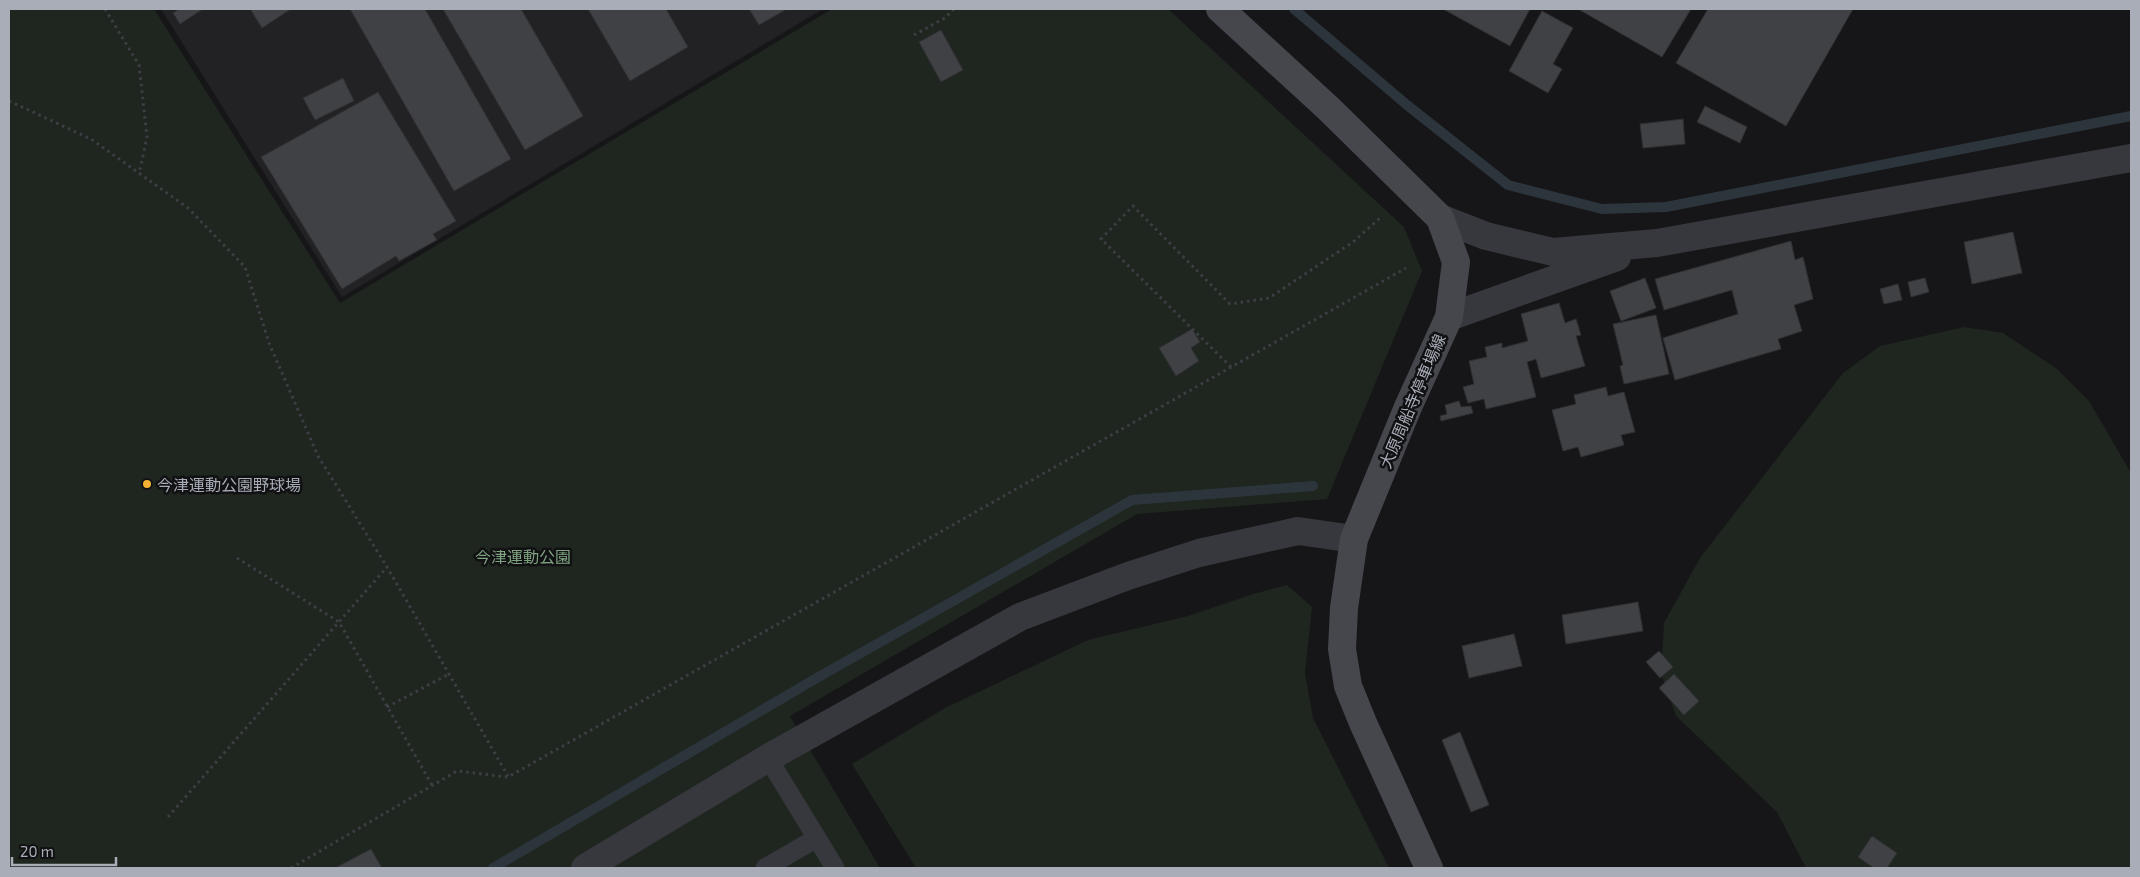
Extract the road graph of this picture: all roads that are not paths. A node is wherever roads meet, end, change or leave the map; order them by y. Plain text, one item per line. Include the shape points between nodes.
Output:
1 (1220, 9) edge
2 (2131, 158) edge
3 (1440, 218) junction
4 (1656, 243) junction
5 (1449, 317) junction
6 (1354, 539) junction
7 (768, 758) junction
8 (817, 838) junction
9 (585, 868) edge
10 (766, 868) edge
11 (835, 868) edge
12 (1429, 868) edge

1 - 3 main road, 大原周船寺停車場線 via 1328,108
2 - 4 street
3 - 4 street via 1486,236 1553,252
3 - 5 main road, 大原周船寺停車場線 via 1456,262
4 - 5 street
5 - 6 main road, 大原周船寺停車場線
6 - 7 street via 1298,531 1199,553 1128,576 1020,617
6 - 12 main road, 大原周船寺停車場線 via 1342,649 1348,686
7 - 8 lane
7 - 9 street
8 - 10 lane
8 - 11 lane

